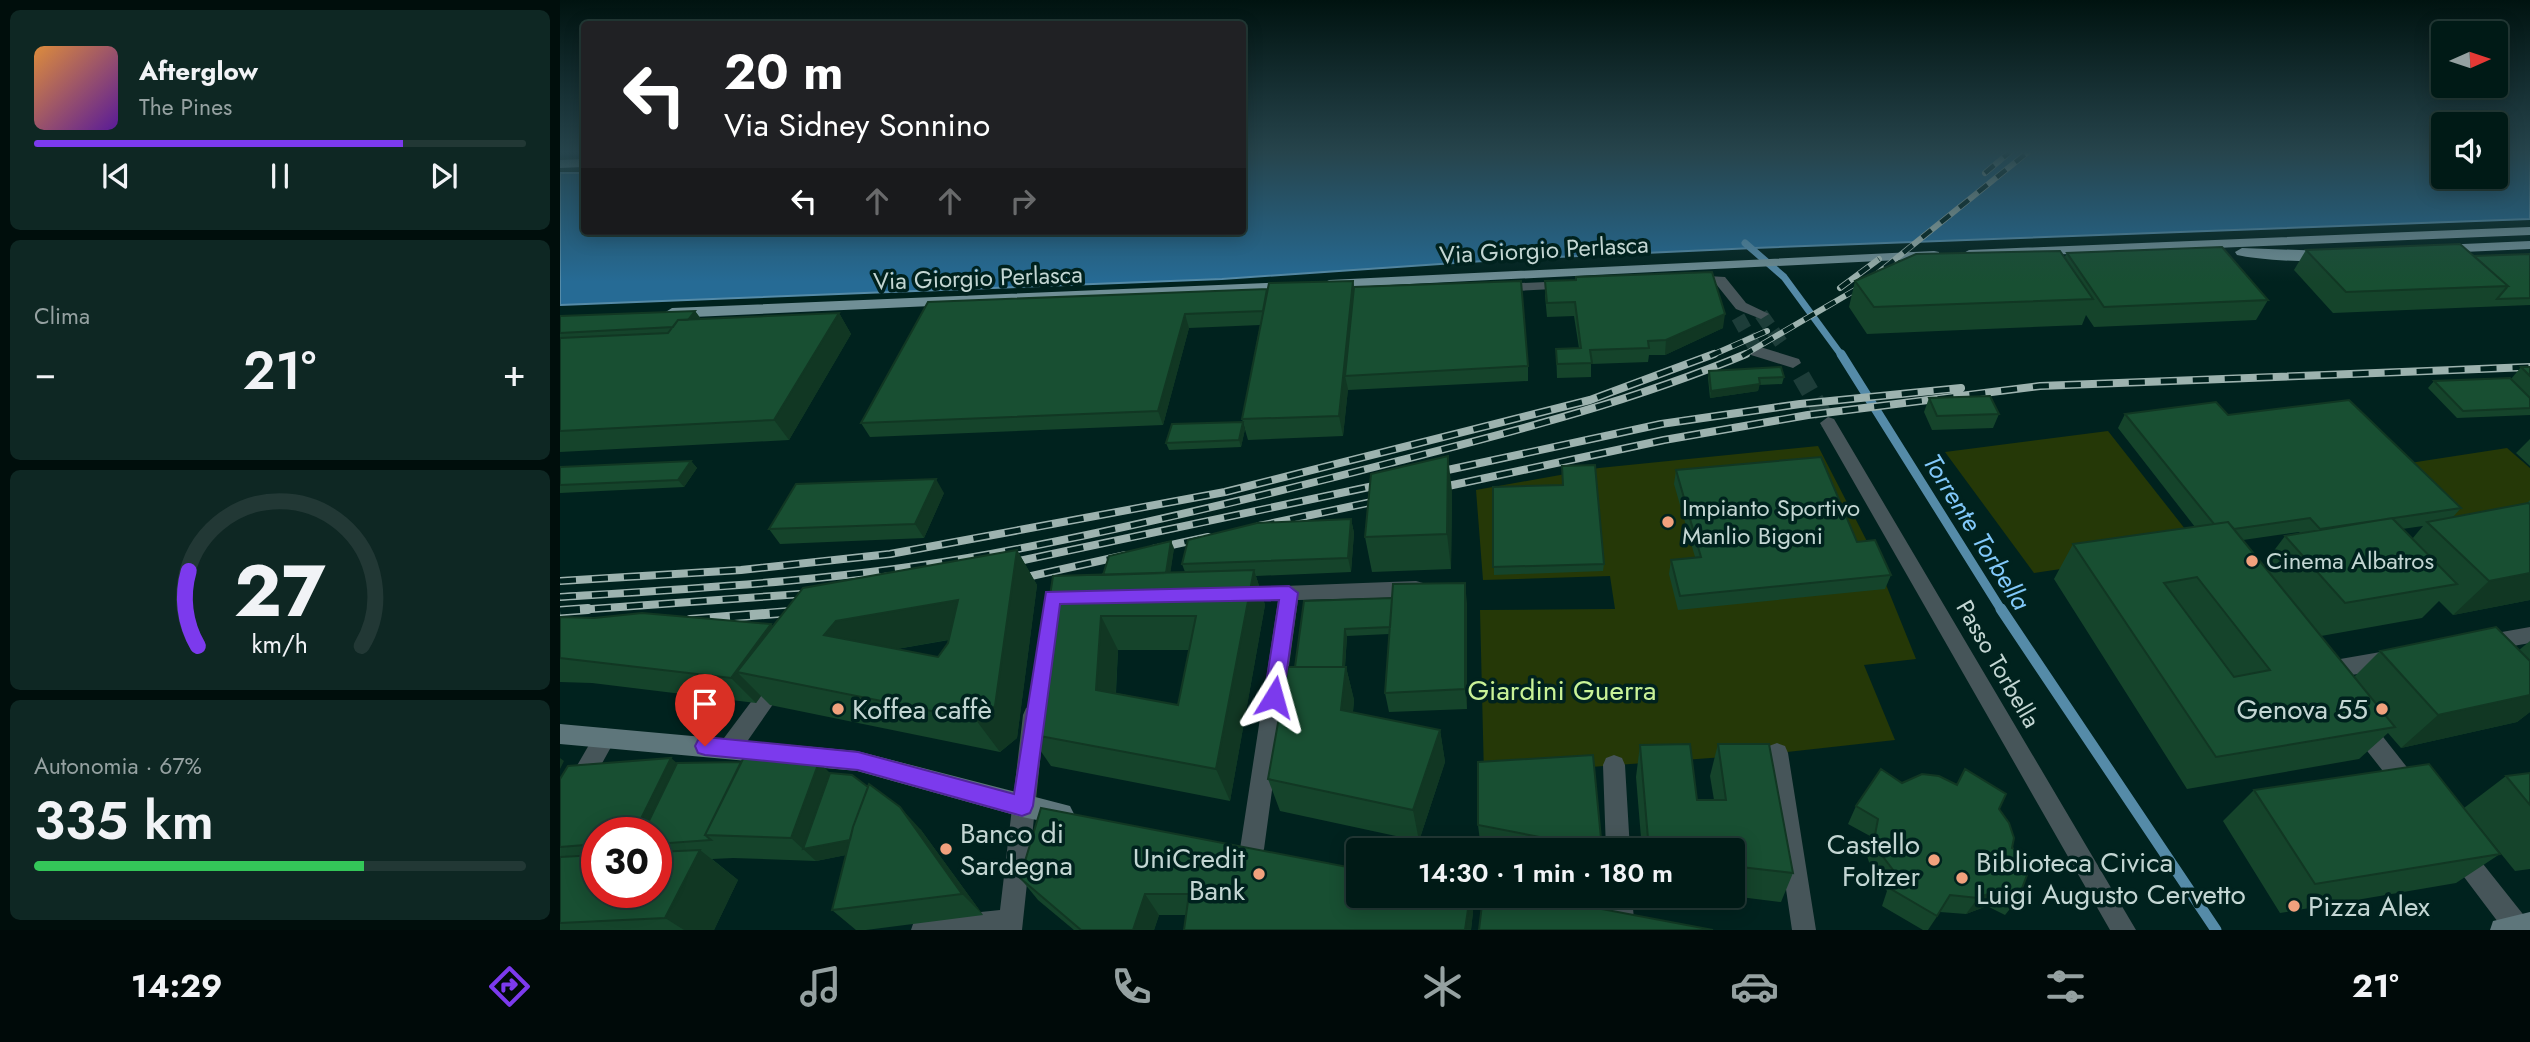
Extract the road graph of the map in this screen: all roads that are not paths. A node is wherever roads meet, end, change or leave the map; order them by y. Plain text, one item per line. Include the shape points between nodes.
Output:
1 (2530, 231) edge
2 (2162, 245) junction
3 (2530, 245) edge
4 (1243, 289) junction
5 (658, 313) edge
6 (1761, 314) tunnel mouth
7 (1784, 347) tunnel mouth
8 (1757, 351) tunnel mouth
9 (1828, 423) tunnel mouth
10 (1437, 589) edge
11 (1289, 593) junction
12 (1219, 594) edge
13 (2530, 635) edge
14 (2464, 647) edge
15 (2411, 656) edge
16 (787, 668) edge
17 (2335, 692) edge
18 (1037, 700) edge
19 (2352, 713) edge
20 (560, 734) edge
21 (605, 738) junction
22 (729, 749) junction
23 (1777, 753) dead end
24 (1614, 765) dead end
25 (1022, 806) junction
26 (2426, 809) edge
27 (560, 817) edge
28 (1086, 818) edge
29 (1617, 838) edge
30 (2450, 840) edge
31 (1226, 844) edge
32 (1252, 849) junction
33 (1278, 854) edge
34 (1621, 908) edge
35 (1595, 916) edge
36 (1646, 925) edge
37 (1009, 926) edge
38 (2516, 927) edge
39 (923, 930) edge
40 (1804, 930) edge
41 (2124, 930) edge

1 - 2 main road, Via Giorgio Perlasca
2 - 3 main road via 2295,256
2 - 4 main road, Via Giorgio Perlasca
4 - 5 main road, Via Giorgio Perlasca
4 - 6 street via 1305,296 1712,278 1727,286 1740,312
7 - 8 street via 1797,370
9 - 41 street, Passo Torbella
10 - 11 street
11 - 12 street
11 - 32 street
13 - 14 street
15 - 17 street via 2315,666
16 - 22 street
18 - 25 street
19 - 26 street
20 - 21 main road
21 - 22 main road
21 - 27 street
22 - 25 main road via 858,761
23 - 40 street
24 - 29 street
25 - 28 main road
25 - 37 street
30 - 38 street
31 - 32 main road
32 - 33 main road
34 - 35 main road
34 - 36 main road
37 - 39 street

